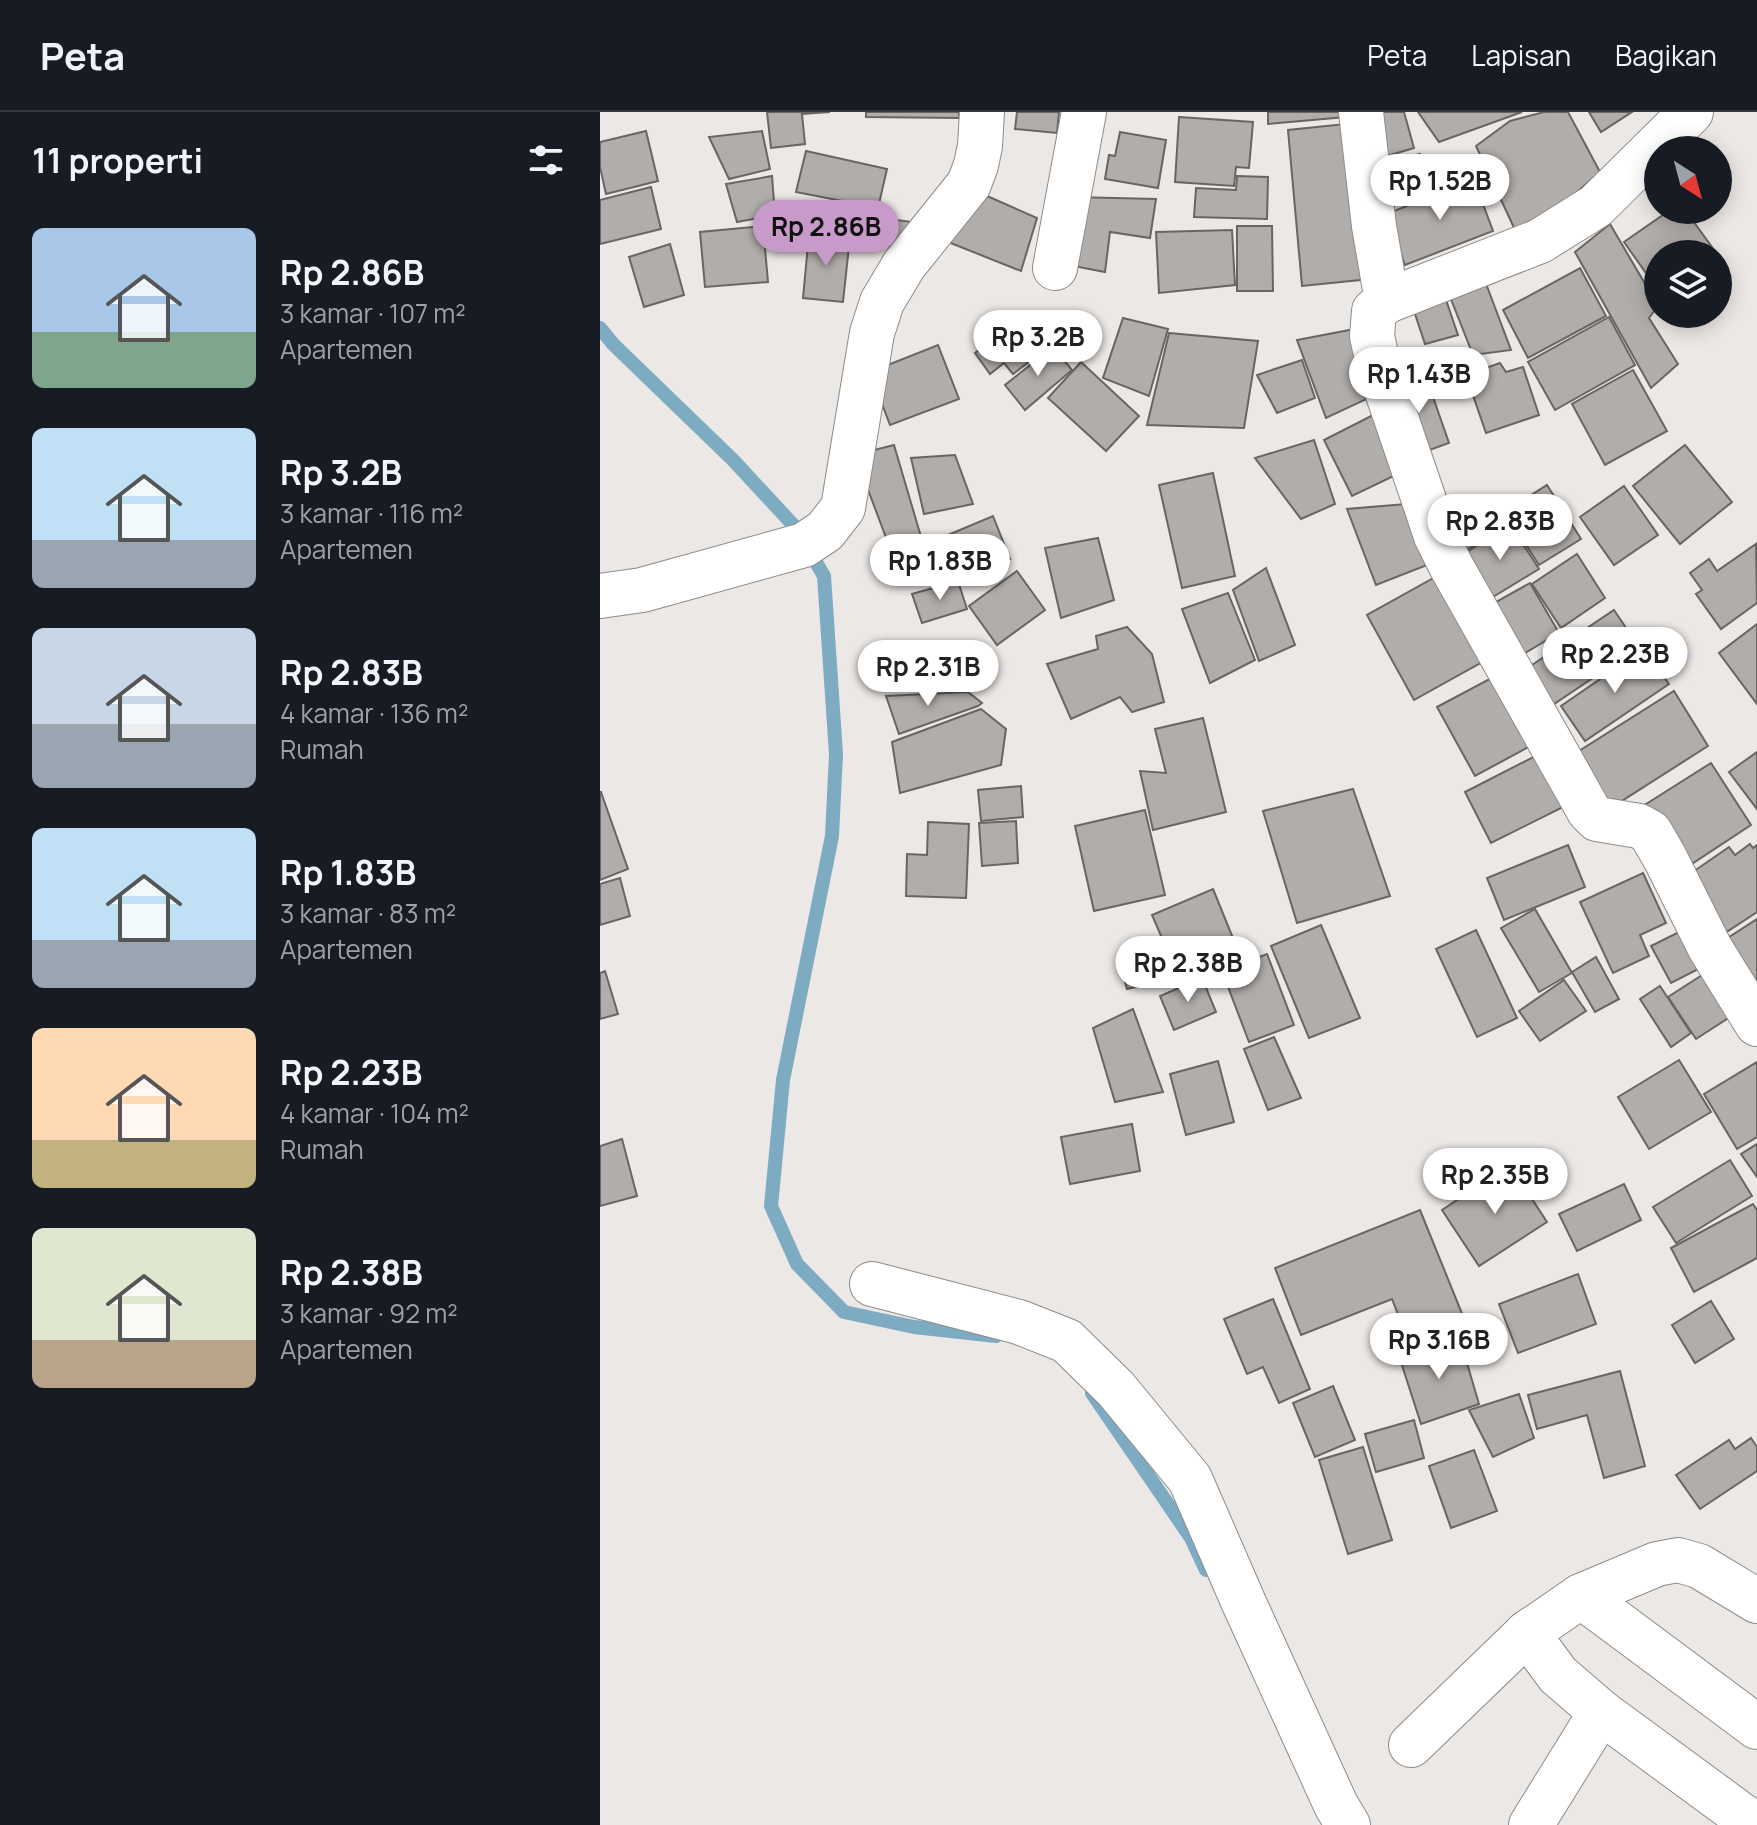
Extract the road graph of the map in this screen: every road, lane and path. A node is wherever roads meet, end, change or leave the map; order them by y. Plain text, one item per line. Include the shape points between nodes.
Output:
1 (982, 112) edge
2 (1084, 112) edge
3 (1361, 112) edge
4 (1691, 112) edge
5 (1055, 268) dead end
6 (1387, 301) junction
7 (600, 596) edge
8 (1757, 1024) edge
9 (872, 1284) dead end
10 (1581, 1596) junction
11 (1757, 1601) edge
12 (1527, 1633) junction
13 (1601, 1712) junction
14 (1757, 1727) edge
15 (1411, 1745) dead end
16 (1348, 1825) edge
17 (1531, 1825) edge
18 (1755, 1825) edge

1 - 7 street via 980,146 969,184 904,265 882,302 872,333 843,508 825,531 804,545 642,590
2 - 5 street
3 - 6 street
4 - 6 street via 1596,206 1540,241
6 - 8 street via 1374,311 1372,336 1379,368 1451,566 1589,811 1597,819 1650,832 1710,948
9 - 16 street via 1019,1322 1067,1341 1116,1389 1190,1479
10 - 11 street via 1678,1560 1699,1566
10 - 12 street
10 - 14 street
12 - 13 street via 1558,1675
12 - 15 street
13 - 17 street
13 - 18 street

